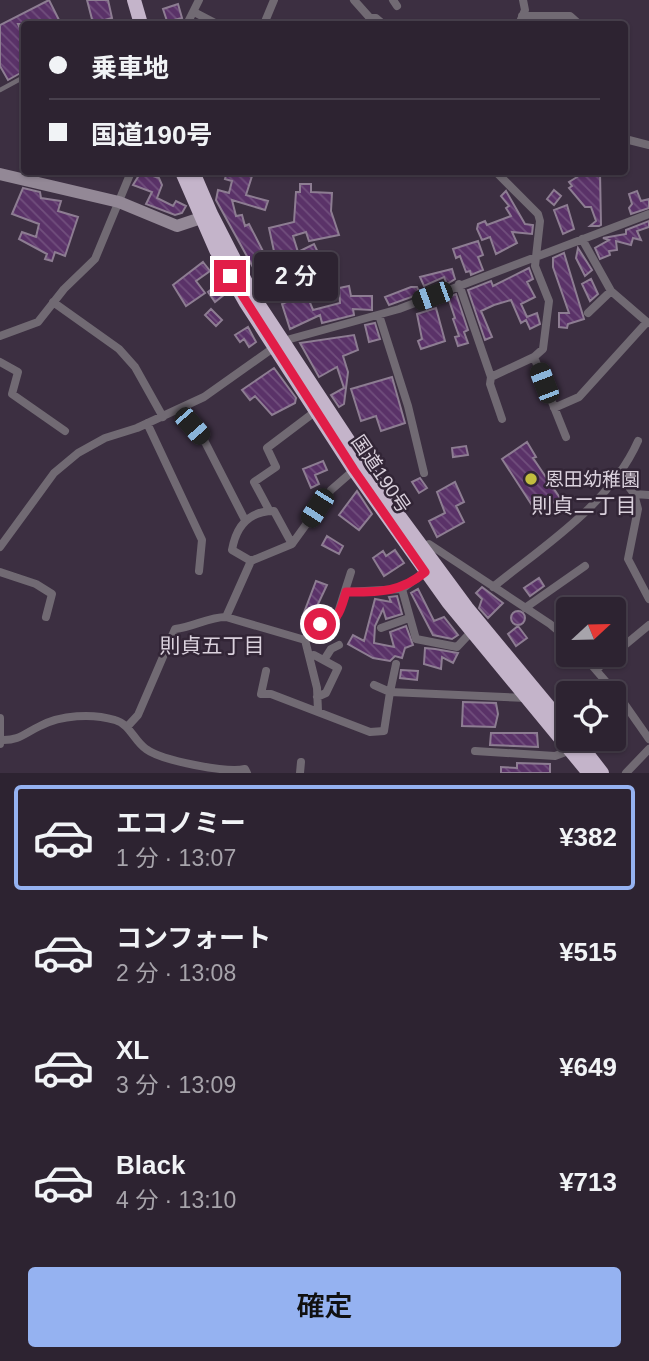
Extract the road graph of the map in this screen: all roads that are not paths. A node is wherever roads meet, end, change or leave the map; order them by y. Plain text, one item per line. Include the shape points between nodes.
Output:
1 (134, 0) edge
2 (145, 0) edge
3 (199, 0) edge
4 (274, 0) edge
5 (355, 0) edge
6 (523, 0) edge
7 (194, 12) junction
8 (521, 20) edge
9 (139, 21) edge
10 (140, 21) edge
11 (189, 21) edge
12 (211, 21) edge
13 (265, 21) edge
14 (376, 21) edge
15 (576, 21) edge
16 (21, 79) edge
17 (0, 81) edge
18 (2, 89) edge
19 (628, 140) edge
20 (649, 145) edge
21 (0, 174) edge
22 (130, 175) edge
23 (184, 175) edge
24 (194, 175) edge
25 (499, 175) edge
26 (120, 202) junction
27 (649, 214) edge
28 (206, 216) junction
29 (582, 239) junction
30 (537, 255) junction
31 (459, 284) junction
32 (611, 291) junction
33 (53, 302) junction
34 (588, 313) dead end
35 (379, 315) junction
36 (648, 323) edge
37 (0, 336) edge
38 (279, 344) junction
39 (534, 357) junction
40 (0, 362) edge
41 (491, 377) junction
42 (554, 408) junction
43 (178, 410) junction
44 (316, 411) junction
45 (163, 416) junction
46 (502, 419) dead end
47 (147, 423) junction
48 (65, 431) dead end
49 (566, 437) dead end
50 (638, 441) dead end
51 (354, 470) junction
52 (618, 472) junction
53 (424, 473) dead end
54 (634, 494) junction
55 (649, 495) edge
56 (268, 510) junction
57 (245, 520) junction
58 (292, 544) junction
59 (0, 545) edge
60 (417, 551) junction
61 (251, 561) junction
62 (584, 566) dead end
63 (199, 571) dead end
64 (0, 572) edge
65 (351, 572) dead end
66 (425, 572) junction
67 (493, 587) junction
68 (402, 589) junction
69 (346, 592) junction
70 (649, 599) edge
71 (524, 608) junction
72 (46, 617) dead end
73 (226, 617) junction
74 (409, 618) junction
75 (649, 625) edge
76 (380, 628) dead end
77 (472, 631) junction
78 (556, 631) edge
79 (305, 640) junction
80 (626, 644) edge
81 (339, 645) dead end
82 (309, 656) junction
83 (324, 660) junction
84 (396, 664) dead end
85 (599, 667) edge
86 (597, 669) joint
87 (266, 671) dead end
88 (374, 685) dead end
89 (390, 692) junction
90 (317, 697) junction
91 (528, 698) junction
92 (318, 711) junction
93 (556, 716) edge
94 (0, 718) edge
95 (128, 727) junction
96 (556, 727) edge
97 (649, 739) edge
98 (0, 742) edge
99 (649, 749) edge
100 (475, 751) dead end
101 (562, 751) edge
102 (577, 751) edge
103 (580, 751) edge
104 (301, 762) dead end
105 (247, 773) edge
106 (300, 773) edge
107 (589, 773) edge
108 (602, 773) edge
109 (626, 773) edge

1 - 9 highway
2 - 10 highway
3 - 7 street
4 - 13 street
5 - 14 street
6 - 8 street
7 - 11 street
7 - 12 street
8 - 15 street via 570,16
16 - 18 lane
17 - 18 lane
19 - 20 street
21 - 26 street
22 - 26 street
23 - 28 highway, 国道190号
24 - 28 highway, 国道190号
25 - 30 street via 538,214
26 - 28 street via 177,226
26 - 33 street via 94,259
27 - 29 street
28 - 38 highway, 国道190号
29 - 30 street
29 - 32 street
30 - 31 street
30 - 39 street via 535,266 549,301 543,349
31 - 35 street
31 - 41 street
32 - 34 street
32 - 36 street
33 - 37 street via 38,322
33 - 45 street via 120,349
35 - 38 street
35 - 53 street
36 - 42 street via 579,397
38 - 43 street
38 - 44 highway, 国道190号
38 - 60 highway, 国道190号
39 - 41 street
39 - 42 street
40 - 48 street via 18,372 12,394
41 - 46 street
42 - 49 street
43 - 45 street
43 - 57 street via 205,442
44 - 51 highway, 国道190号
44 - 56 street via 268,448 276,467 254,482
45 - 47 street
47 - 59 street via 78,453 54,474
47 - 63 street via 201,540
50 - 52 street
51 - 58 street via 331,490
51 - 60 highway, 国道190号
52 - 54 street
52 - 67 street via 584,513
54 - 55 street
54 - 70 street via 638,509 628,559
56 - 57 street
56 - 58 street via 274,511
57 - 61 street via 235,531 232,551
58 - 61 street
60 - 66 highway, 国道190号
60 - 67 street via 429,544
60 - 93 highway, 国道190号
61 - 73 street
62 - 71 street
64 - 72 street via 52,594
65 - 69 street
66 - 68 street
66 - 77 highway, 国道190号
67 - 71 street
68 - 69 street
68 - 74 street
69 - 79 street via 336,619 317,624
71 - 78 street
73 - 79 street
73 - 95 street via 175,629 138,715
74 - 76 street
74 - 77 street via 416,639 436,644 457,647
75 - 80 street
77 - 91 highway, 国道190号
79 - 82 street
81 - 83 street
82 - 83 street
82 - 90 street
83 - 90 street via 338,668 326,693
84 - 89 street
85 - 86 street
86 - 97 street
87 - 92 street via 261,694
88 - 89 street
89 - 91 street
89 - 92 street via 384,731 351,727
90 - 92 street
91 - 96 highway, 国道190号
94 - 98 street
95 - 98 street via 92,715 72,717
95 - 105 street via 146,750 207,770 245,769
99 - 109 street
100 - 101 street via 555,756
102 - 107 highway, 国道190号
103 - 108 highway, 国道190号
104 - 106 street

